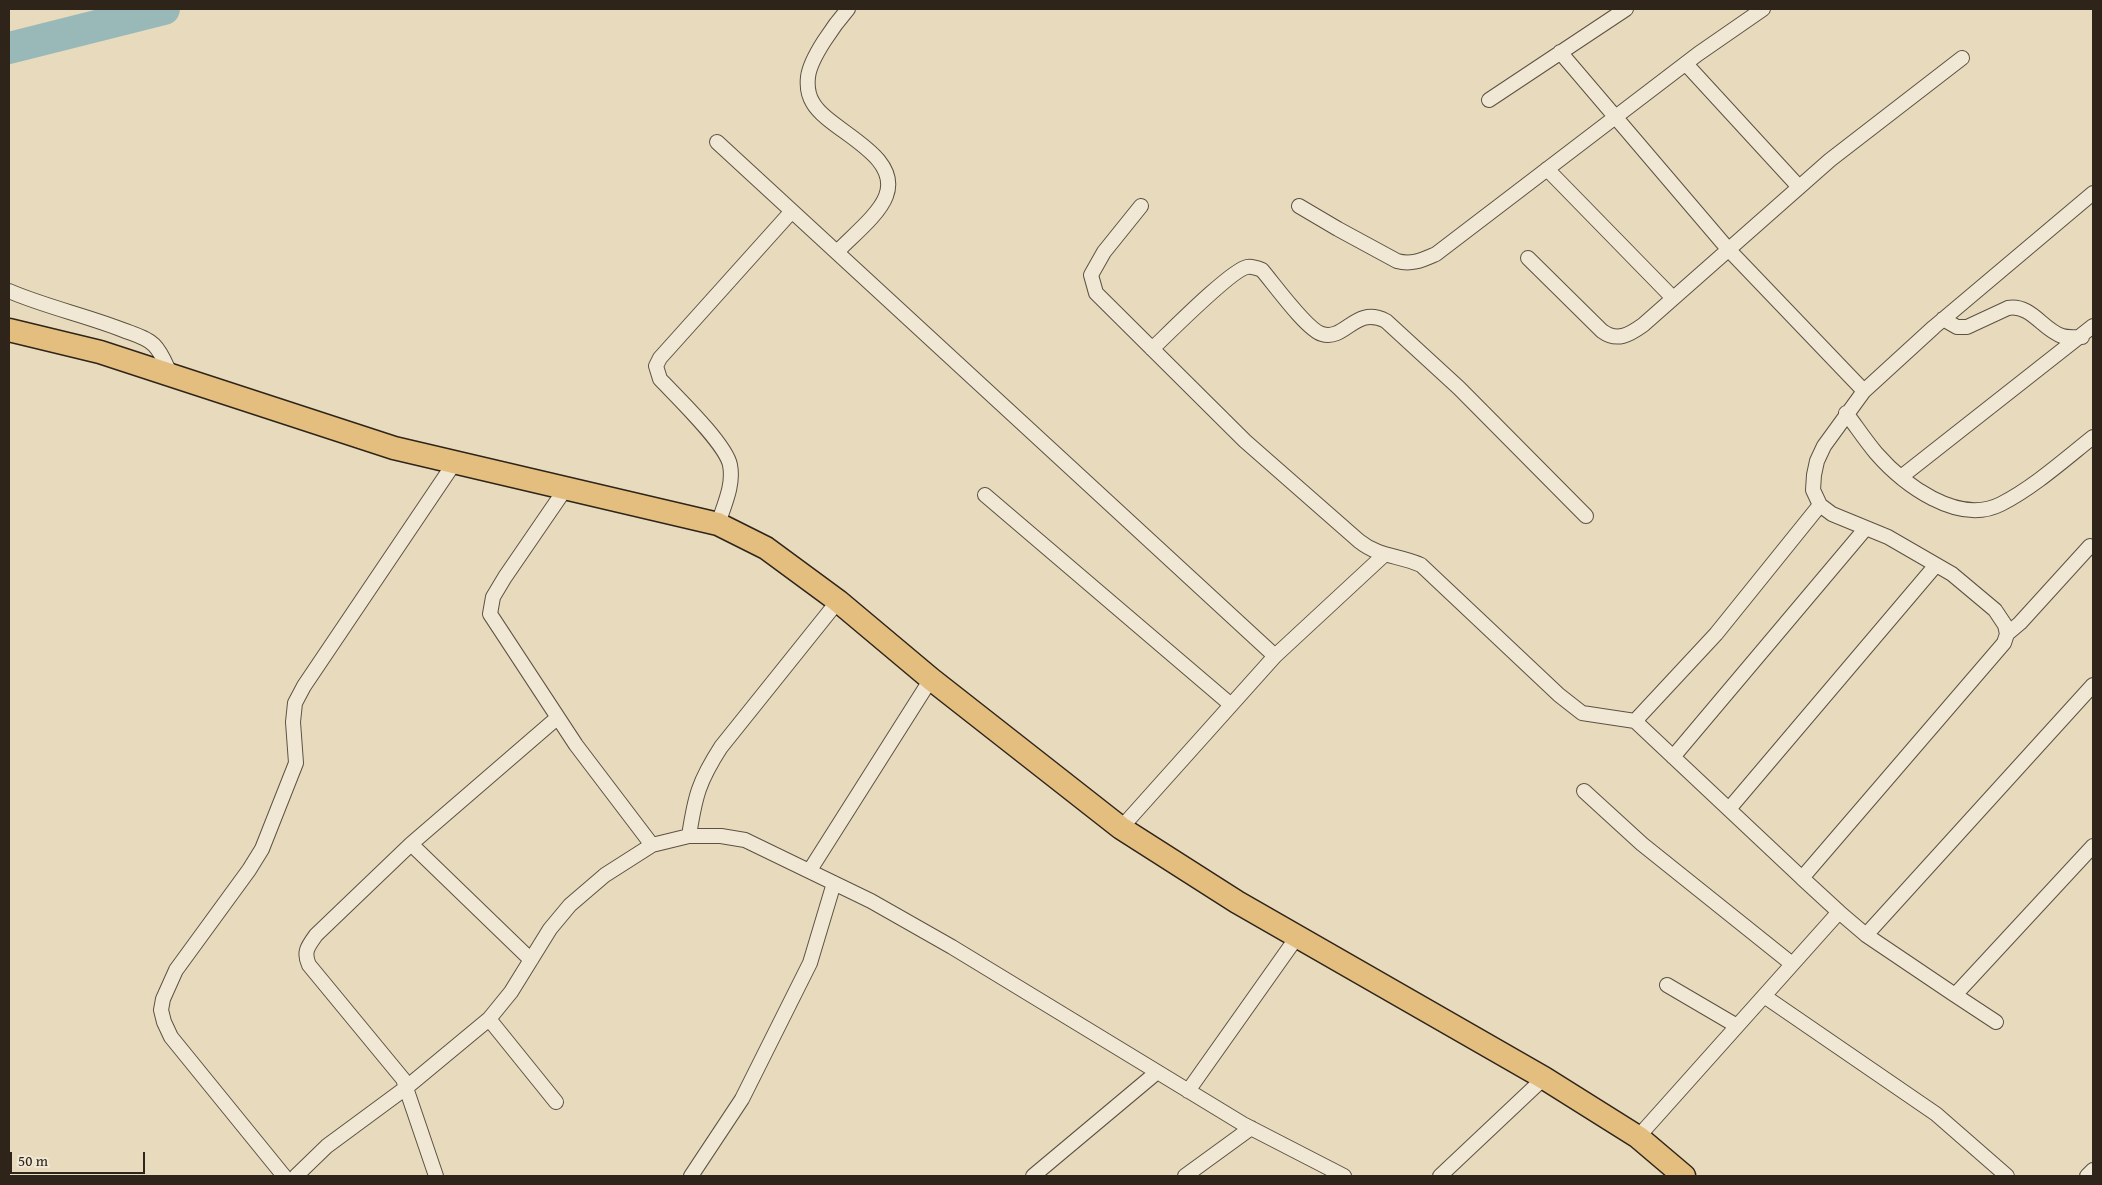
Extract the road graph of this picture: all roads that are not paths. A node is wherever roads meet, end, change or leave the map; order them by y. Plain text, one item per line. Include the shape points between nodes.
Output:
1 (848, 9) edge
2 (1626, 9) edge
3 (1763, 9) edge
4 (1560, 52) junction
5 (1962, 58) dead end
6 (1686, 64) junction
7 (1488, 100) dead end
8 (1617, 118) junction
9 (717, 142) dead end
10 (1547, 169) junction
11 (1799, 187) junction
12 (2093, 193) edge
13 (1141, 206) dead end
14 (1300, 206) dead end
15 (792, 211) junction
16 (1728, 249) junction
17 (836, 252) junction
18 (1528, 258) dead end
19 (9, 291) edge
20 (1672, 298) junction
21 (1943, 319) junction
22 (2093, 326) edge
23 (9, 330) edge
24 (2077, 337) junction
25 (2093, 338) edge
26 (1152, 349) junction
27 (171, 375) junction
28 (1864, 391) junction
29 (1846, 413) junction
30 (2093, 438) edge
31 (455, 462) junction
32 (1901, 477) junction
33 (566, 488) junction
34 (985, 495) dead end
35 (1820, 505) junction
36 (1586, 516) dead end
37 (718, 524) junction
38 (1866, 528) junction
39 (2090, 546) dead end
40 (1384, 556) junction
41 (1936, 565) junction
42 (838, 601) junction
43 (2007, 634) junction
44 (1275, 656) junction
45 (931, 679) junction
46 (2093, 685) edge
47 (1230, 704) junction
48 (558, 718) junction
49 (1635, 721) junction
50 (1673, 757) junction
51 (1584, 791) dead end
52 (1729, 809) junction
53 (1121, 828) junction
54 (689, 836) junction
55 (411, 844) junction
56 (652, 845) junction
57 (2093, 846) edge
58 (810, 870) junction
59 (1802, 878) junction
60 (834, 883) junction
61 (1839, 912) junction
62 (1866, 935) junction
63 (1297, 937) junction
64 (531, 960) junction
65 (1792, 964) junction
66 (1667, 985) dead end
67 (1955, 995) junction
68 (1764, 996) junction
69 (489, 1018) junction
70 (1996, 1022) dead end
71 (1737, 1026) junction
72 (1156, 1073) junction
73 (1544, 1078) junction
74 (407, 1087) junction
75 (1188, 1092) junction
76 (556, 1102) dead end
77 (1251, 1128) junction
78 (1638, 1138) junction
79 (2093, 1170) edge
80 (284, 1176) edge
81 (296, 1176) edge
82 (436, 1176) edge
83 (691, 1176) edge
84 (1033, 1176) edge
85 (1185, 1176) edge
86 (1344, 1176) edge
87 (1440, 1176) edge
88 (1684, 1176) edge
89 (2007, 1176) edge
90 (2087, 1176) edge

1 - 17 street via 818,53 808,75 808,90 813,104 873,154 884,169 888,182 887,195 878,209
2 - 4 street
3 - 6 street
4 - 7 street
4 - 8 street
5 - 11 street
6 - 8 street
6 - 11 street
8 - 10 street
8 - 16 street
9 - 15 street
10 - 14 street via 1436,254 1415,263 1397,261
10 - 20 street
11 - 16 street
12 - 21 street
13 - 26 street via 1104,252 1091,275 1096,293
15 - 17 street
15 - 37 street via 656,366 660,379 721,447 730,464 731,486
16 - 20 street
16 - 28 street
17 - 44 street
18 - 20 street via 1609,336 1629,334
19 - 27 street via 97,320 154,344
21 - 24 street via 1957,327 1967,327 2016,306 2051,330 2063,336
21 - 28 street
22 - 24 street
23 - 27 main road via 100,352
24 - 25 street
24 - 32 street
26 - 36 street via 1232,276 1246,267 1255,267 1262,270 1308,325 1321,334 1337,333 1359,318 1369,316 1386,321 1459,388
26 - 40 street via 1245,441 1359,541
27 - 31 main road via 394,448
28 - 29 street
29 - 32 street via 1876,453
29 - 35 street via 1817,461 1813,490
30 - 32 street via 2000,505 1979,510 1956,508 1931,498
31 - 33 main road
31 - 80 street via 304,686 295,703 293,722 296,763 262,849 176,970 163,999 161,1010 171,1038
33 - 37 main road
33 - 48 street via 504,577 490,605 490,614 497,627
34 - 47 street
35 - 38 street via 1832,514
35 - 49 street via 1716,634
37 - 42 main road via 766,548
38 - 41 street
38 - 50 street
39 - 43 street
40 - 44 street
40 - 49 street via 1404,558 1421,565 1582,713
41 - 43 street via 1952,574 1995,610
41 - 52 street
42 - 45 main road
42 - 54 street via 708,768 698,786
43 - 59 street via 2004,643
44 - 47 street
45 - 53 main road
45 - 58 street
46 - 62 street
47 - 53 street
48 - 55 street
48 - 56 street
49 - 50 street
50 - 52 street
51 - 65 street via 1642,844
52 - 59 street
53 - 63 main road
54 - 56 street
54 - 58 street via 745,840
55 - 64 street
55 - 74 street via 316,935 306,950 309,965 398,1071
56 - 64 street via 605,875 570,905
57 - 67 street
58 - 60 street
59 - 61 street
60 - 72 street via 944,943
60 - 83 street via 810,963 742,1099
61 - 62 street
61 - 65 street
62 - 67 street
63 - 73 main road
63 - 75 street
64 - 69 street via 511,992
65 - 68 street
66 - 71 street
67 - 70 street
68 - 71 street
68 - 89 street via 1936,1114
69 - 74 street
69 - 76 street
71 - 78 street
72 - 75 street
72 - 84 street
73 - 78 main road
73 - 87 street
74 - 81 street via 327,1146
74 - 82 street
75 - 77 street
77 - 85 street
77 - 86 street
78 - 88 main road
79 - 90 street

